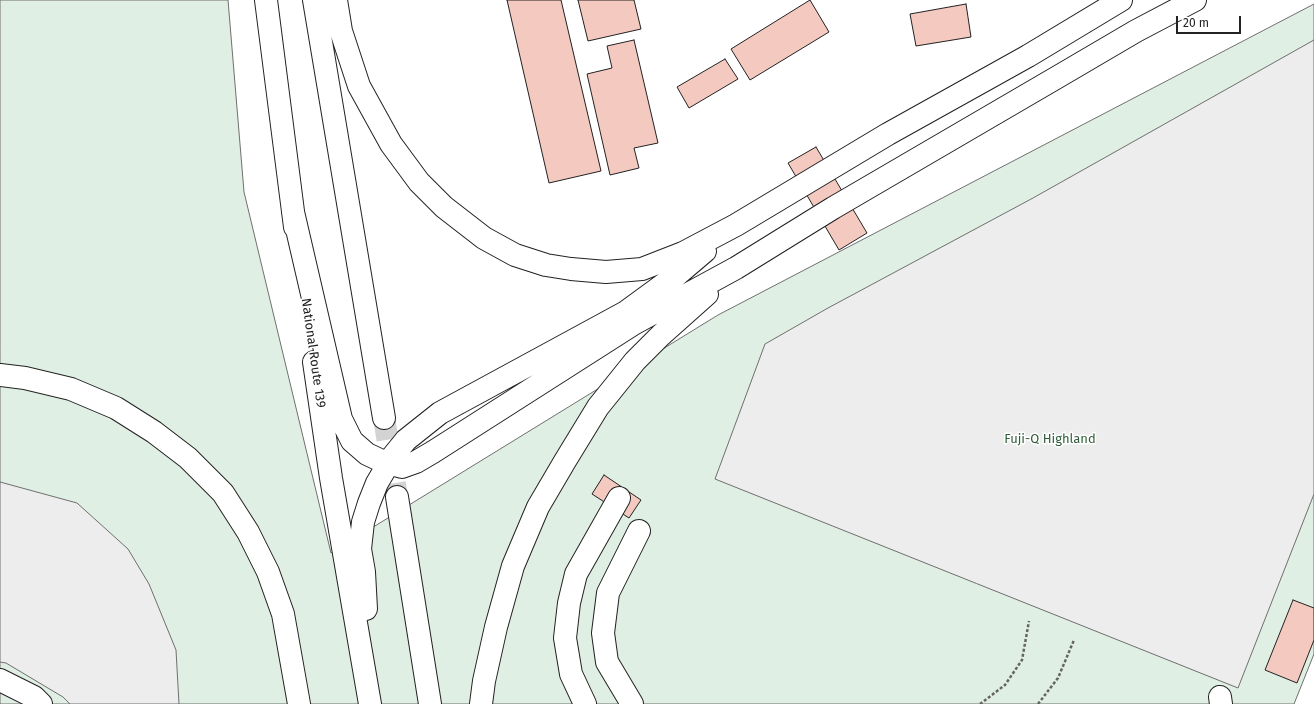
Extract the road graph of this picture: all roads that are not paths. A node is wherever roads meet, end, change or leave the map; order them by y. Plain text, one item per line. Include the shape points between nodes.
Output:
1 (266, 0) edge
2 (314, 0) edge
3 (336, 0) edge
4 (1121, 0) edge
5 (1195, 0) edge
6 (293, 212) junction
7 (736, 225) junction
8 (736, 268) junction
9 (0, 375) edge
10 (384, 418) tunnel mouth
11 (389, 464) junction
12 (396, 497) tunnel mouth
13 (618, 498) dead end
14 (639, 531) dead end
15 (0, 680) edge
16 (40, 704) edge
17 (299, 704) edge
18 (370, 704) edge
19 (374, 704) edge
20 (430, 704) edge
21 (481, 704) edge
22 (585, 704) edge
23 (632, 704) edge

1 - 6 main road, National Route 139
2 - 10 main road
3 - 7 main road via 341,31 359,86 391,144 419,182 444,207 484,238 516,255 546,265 571,270 606,272 642,269 683,253
4 - 7 main road
5 - 8 main road via 1136,31 833,208
6 - 11 main road via 341,419 352,441 367,454
6 - 18 main road, National Route 139 via 331,478
7 - 11 main road via 678,274 626,312 440,413 406,440
8 - 11 main road via 635,323 416,462 402,467
8 - 21 main road via 635,361 598,407 565,460 538,507 513,566 496,627
9 - 17 main road via 71,389 116,408 188,458 223,493 248,532 271,579 283,614
11 - 19 main road via 377,483 369,503 363,522 360,549
12 - 20 main road
13 - 22 main road via 576,574 569,603 565,638 571,674
14 - 23 main road via 608,593 603,633 607,662
15 - 16 main road via 34,697

